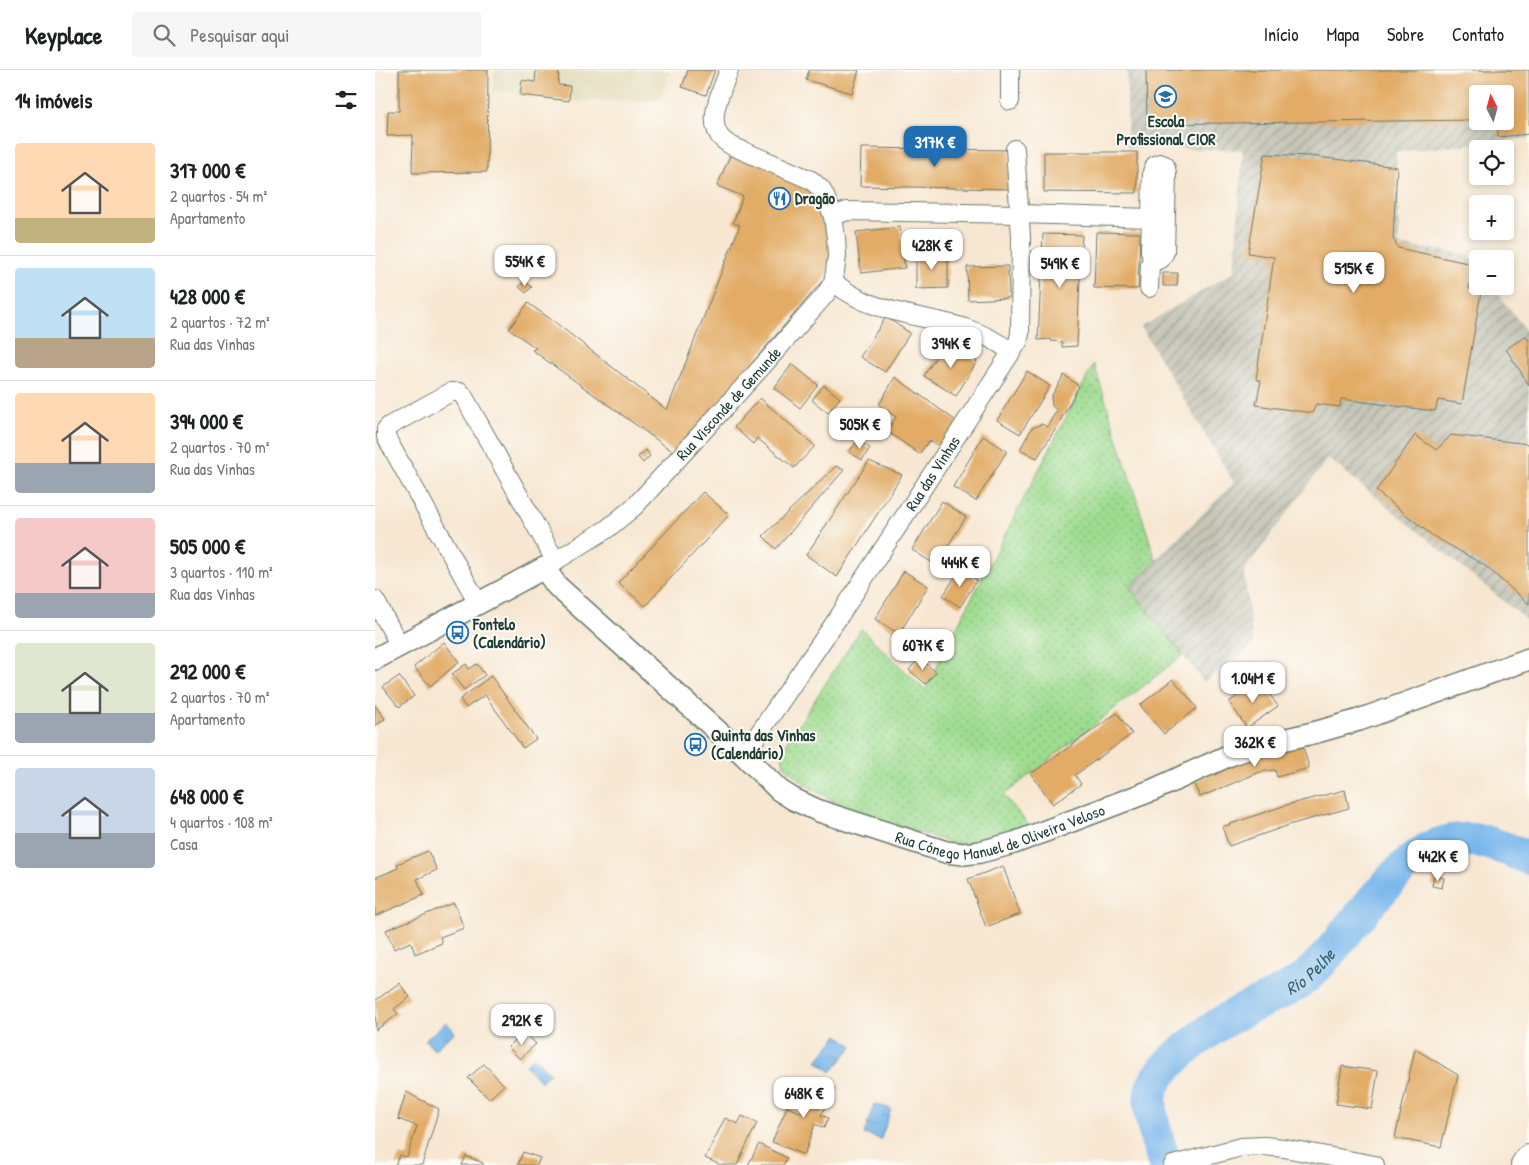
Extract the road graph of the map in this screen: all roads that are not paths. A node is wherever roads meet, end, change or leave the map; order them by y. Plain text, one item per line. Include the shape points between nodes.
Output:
1 (729, 70) edge
2 (1010, 70) edge
3 (1010, 101) dead end
4 (1015, 149) dead end
5 (1019, 214) junction
6 (833, 216) junction
7 (1151, 218) junction
8 (1152, 258) junction
9 (833, 282) junction
10 (1149, 288) dead end
11 (1010, 351) junction
12 (550, 565) junction
13 (375, 600) edge
14 (478, 602) junction
15 (400, 646) junction
16 (375, 659) edge
17 (1529, 659) edge
18 (744, 754) junction
19 (1529, 1159) edge
20 (1175, 1165) edge
21 (1375, 1165) edge
22 (1525, 1165) edge

1 - 6 street, Rua Visconde de Gemunde via 715,118 716,129 722,139 811,180 821,189
2 - 3 street
4 - 5 street, Rua das Vinhas
5 - 6 street via 847,211
5 - 7 street
5 - 11 street, Rua das Vinhas via 1019,334 1018,342
6 - 9 street, Rua Visconde de Gemunde via 837,256
7 - 8 street
7 - 8 street via 1152,172 1160,163 1165,165 1167,173 1165,252 1161,259 1156,261
8 - 10 street
9 - 11 street via 857,298 877,306 969,328
9 - 12 street, Rua Visconde de Gemunde via 825,295 647,494 607,530
11 - 18 street, Rua das Vinhas via 840,615
12 - 14 street, Rua Visconde de Gemunde
12 - 14 street via 463,395 451,392 389,426 385,433
12 - 18 street, Rua Cónego Manuel de Oliveira Veloso via 564,593
13 - 15 street
14 - 15 street, Rua Visconde de Gemunde
15 - 16 street, Rua Visconde de Gemunde
17 - 18 street, Rua Cónego Manuel de Oliveira Veloso via 1359,720 1230,755 1153,790 1015,843 964,854 946,852 819,811 779,790
19 - 22 main road
20 - 21 street via 1241,1147 1264,1146

